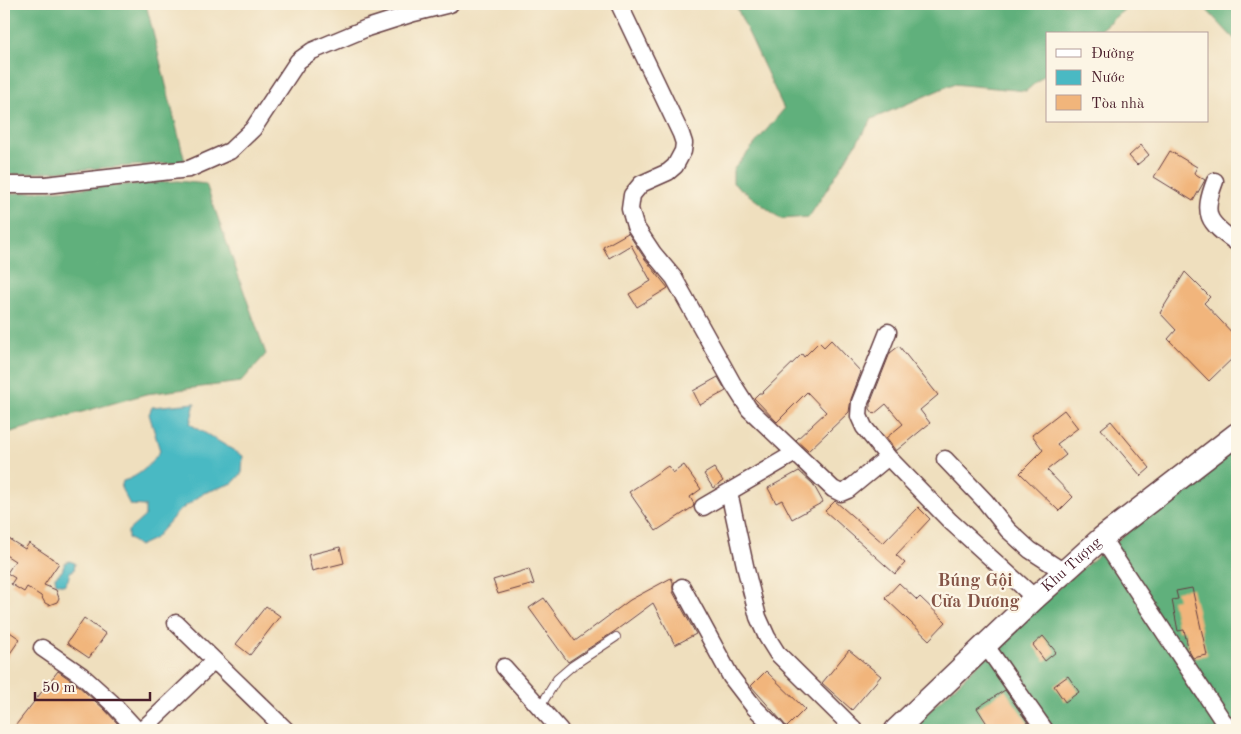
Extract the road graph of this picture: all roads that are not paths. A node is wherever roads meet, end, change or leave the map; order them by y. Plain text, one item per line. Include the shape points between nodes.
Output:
1 (450, 4) edge
2 (618, 4) edge
3 (1215, 181) dead end
4 (4, 185) edge
5 (1237, 243) edge
6 (888, 332) dead end
7 (1237, 434) edge
8 (795, 452) junction
9 (888, 457) junction
10 (945, 459) dead end
11 (728, 492) junction
12 (703, 507) dead end
13 (1102, 538) junction
14 (1064, 572) junction
15 (682, 587) dead end
16 (1035, 598) junction
17 (176, 623) dead end
18 (616, 637) dead end
19 (986, 646) junction
20 (42, 648) dead end
21 (214, 661) junction
22 (504, 667) dead end
23 (540, 707) junction
24 (138, 730) edge
25 (142, 730) edge
26 (286, 730) edge
27 (560, 730) edge
28 (777, 730) edge
29 (855, 730) edge
30 (896, 730) edge
31 (1045, 730) edge
32 (1229, 730) edge

1 - 4 street via 367,28 312,51 298,61 253,129 230,151 189,169 45,184
2 - 8 street via 684,143 675,166 636,188 631,201 632,218 653,253 674,278 749,409
3 - 5 street via 1207,201 1208,214 1213,223
6 - 9 street via 860,402 864,427
7 - 13 street, Khu Tượng
8 - 9 street via 841,493
8 - 11 street
9 - 16 street via 950,521
10 - 14 street via 1008,530 1030,550
11 - 12 street
11 - 29 street via 758,617 766,637 777,653
13 - 14 street, Khu Tượng
13 - 32 street
14 - 16 street, Khu Tượng
15 - 28 street via 731,677
16 - 19 street, Khu Tượng
17 - 21 street
18 - 23 lane via 557,679
19 - 30 street, Khu Tượng
19 - 31 street
20 - 24 street via 81,675
21 - 25 street
21 - 26 street
22 - 23 street
23 - 27 street

